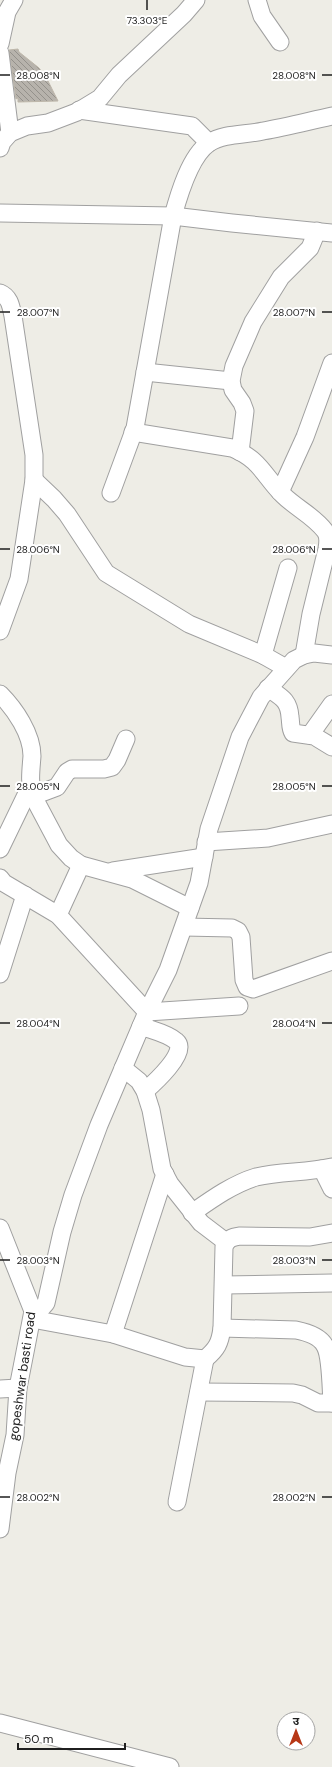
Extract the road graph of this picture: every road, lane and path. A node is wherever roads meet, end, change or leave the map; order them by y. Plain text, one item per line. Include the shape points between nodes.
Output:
1 (14, 0) edge
2 (196, 0) edge
3 (258, 0) edge
4 (280, 42) dead end
5 (0, 44) edge
6 (0, 52) edge
7 (79, 110) junction
8 (332, 116) edge
9 (10, 133) junction
10 (209, 143) junction
11 (0, 148) edge
12 (0, 213) edge
13 (173, 216) junction
14 (324, 232) edge
15 (0, 293) edge
16 (332, 363) edge
17 (146, 372) junction
18 (231, 382) junction
19 (133, 432) junction
20 (240, 452) junction
21 (34, 480) junction
22 (280, 492) junction
23 (111, 493) dead end
24 (288, 568) dead end
25 (0, 631) edge
26 (263, 654) junction
27 (304, 655) junction
28 (332, 655) edge
29 (286, 668) junction
30 (268, 688) junction
31 (0, 694) edge
32 (332, 704) edge
33 (310, 735) junction
34 (126, 739) dead end
35 (332, 747) edge
36 (31, 791) junction
37 (332, 824) edge
38 (0, 849) edge
39 (205, 849) junction
40 (81, 865) junction
41 (105, 872) junction
42 (0, 878) edge
43 (25, 895) junction
44 (190, 908) junction
45 (58, 915) junction
46 (184, 927) junction
47 (332, 961) edge
48 (0, 974) edge
49 (239, 1006) dead end
50 (144, 1019) junction
51 (123, 1068) junction
52 (146, 1091) junction
53 (327, 1168) edge
54 (165, 1174) junction
55 (332, 1189) edge
56 (192, 1213) junction
57 (0, 1228) edge
58 (332, 1233) edge
59 (226, 1242) junction
60 (332, 1283) edge
61 (224, 1285) junction
62 (32, 1315) junction
63 (222, 1328) junction
64 (113, 1334) junction
65 (330, 1356) edge
66 (205, 1359) junction
67 (18, 1388) junction
68 (0, 1389) edge
69 (199, 1392) junction
70 (332, 1403) edge
71 (3, 1472) edge
72 (177, 1502) dead end
73 (0, 1529) edge
74 (0, 1723) edge
75 (170, 1767) edge

1 - 5 street via 7,12
2 - 7 street via 100,98
3 - 4 street via 262,16
6 - 9 street
7 - 9 street via 48,123 27,126
7 - 10 street via 192,126
8 - 10 street via 262,132 220,138
9 - 11 street
10 - 13 street via 200,152 182,183
12 - 13 street
13 - 14 street
13 - 17 street
14 - 18 street via 281,277 253,322 234,366
15 - 21 street via 10,303 13,316 34,455
16 - 22 street via 305,437
17 - 18 street
17 - 19 street
18 - 20 street via 245,411
19 - 20 street via 232,448
19 - 23 street
20 - 22 street via 255,461
21 - 25 street via 19,579
21 - 26 street via 67,514 106,573 189,624
22 - 27 street via 316,521 328,538
24 - 26 street
26 - 29 street
27 - 28 street
27 - 29 street
29 - 30 street
30 - 33 street via 288,704 293,733
30 - 39 street via 240,737 209,829
31 - 36 street via 13,710 31,742
32 - 33 street
33 - 35 street via 320,738
34 - 36 street via 112,767 72,769 57,786
36 - 38 street
36 - 40 street via 59,845
37 - 39 street via 287,836
39 - 41 street
39 - 44 street via 199,884
40 - 41 street
40 - 45 street
41 - 44 street via 132,879
42 - 43 street
43 - 45 street
43 - 48 street
44 - 46 street
45 - 50 street
46 - 47 street via 232,928 238,931 241,937 244,980 247,987 253,989
46 - 50 street via 168,970
49 - 50 street
50 - 51 street
50 - 52 street via 179,1046 168,1068
51 - 52 street via 139,1081
51 - 62 street via 73,1195 46,1303
52 - 54 street via 156,1145
53 - 55 street
53 - 56 street via 255,1178 218,1195
54 - 56 street
54 - 64 street
56 - 59 street
57 - 62 street, gopeshwar basti road
58 - 59 street via 303,1237 240,1236 232,1237
59 - 61 street
60 - 61 street
61 - 63 street
62 - 64 street
62 - 67 street, gopeshwar basti road
63 - 65 street via 307,1332 319,1338
63 - 66 street via 215,1351
64 - 66 street via 185,1357
65 - 70 street
66 - 69 street
67 - 68 street
67 - 71 street, gopeshwar basti road via 15,1436
69 - 70 street via 292,1393 318,1402
69 - 72 street
71 - 73 street, gopeshwar basti road
74 - 75 street

